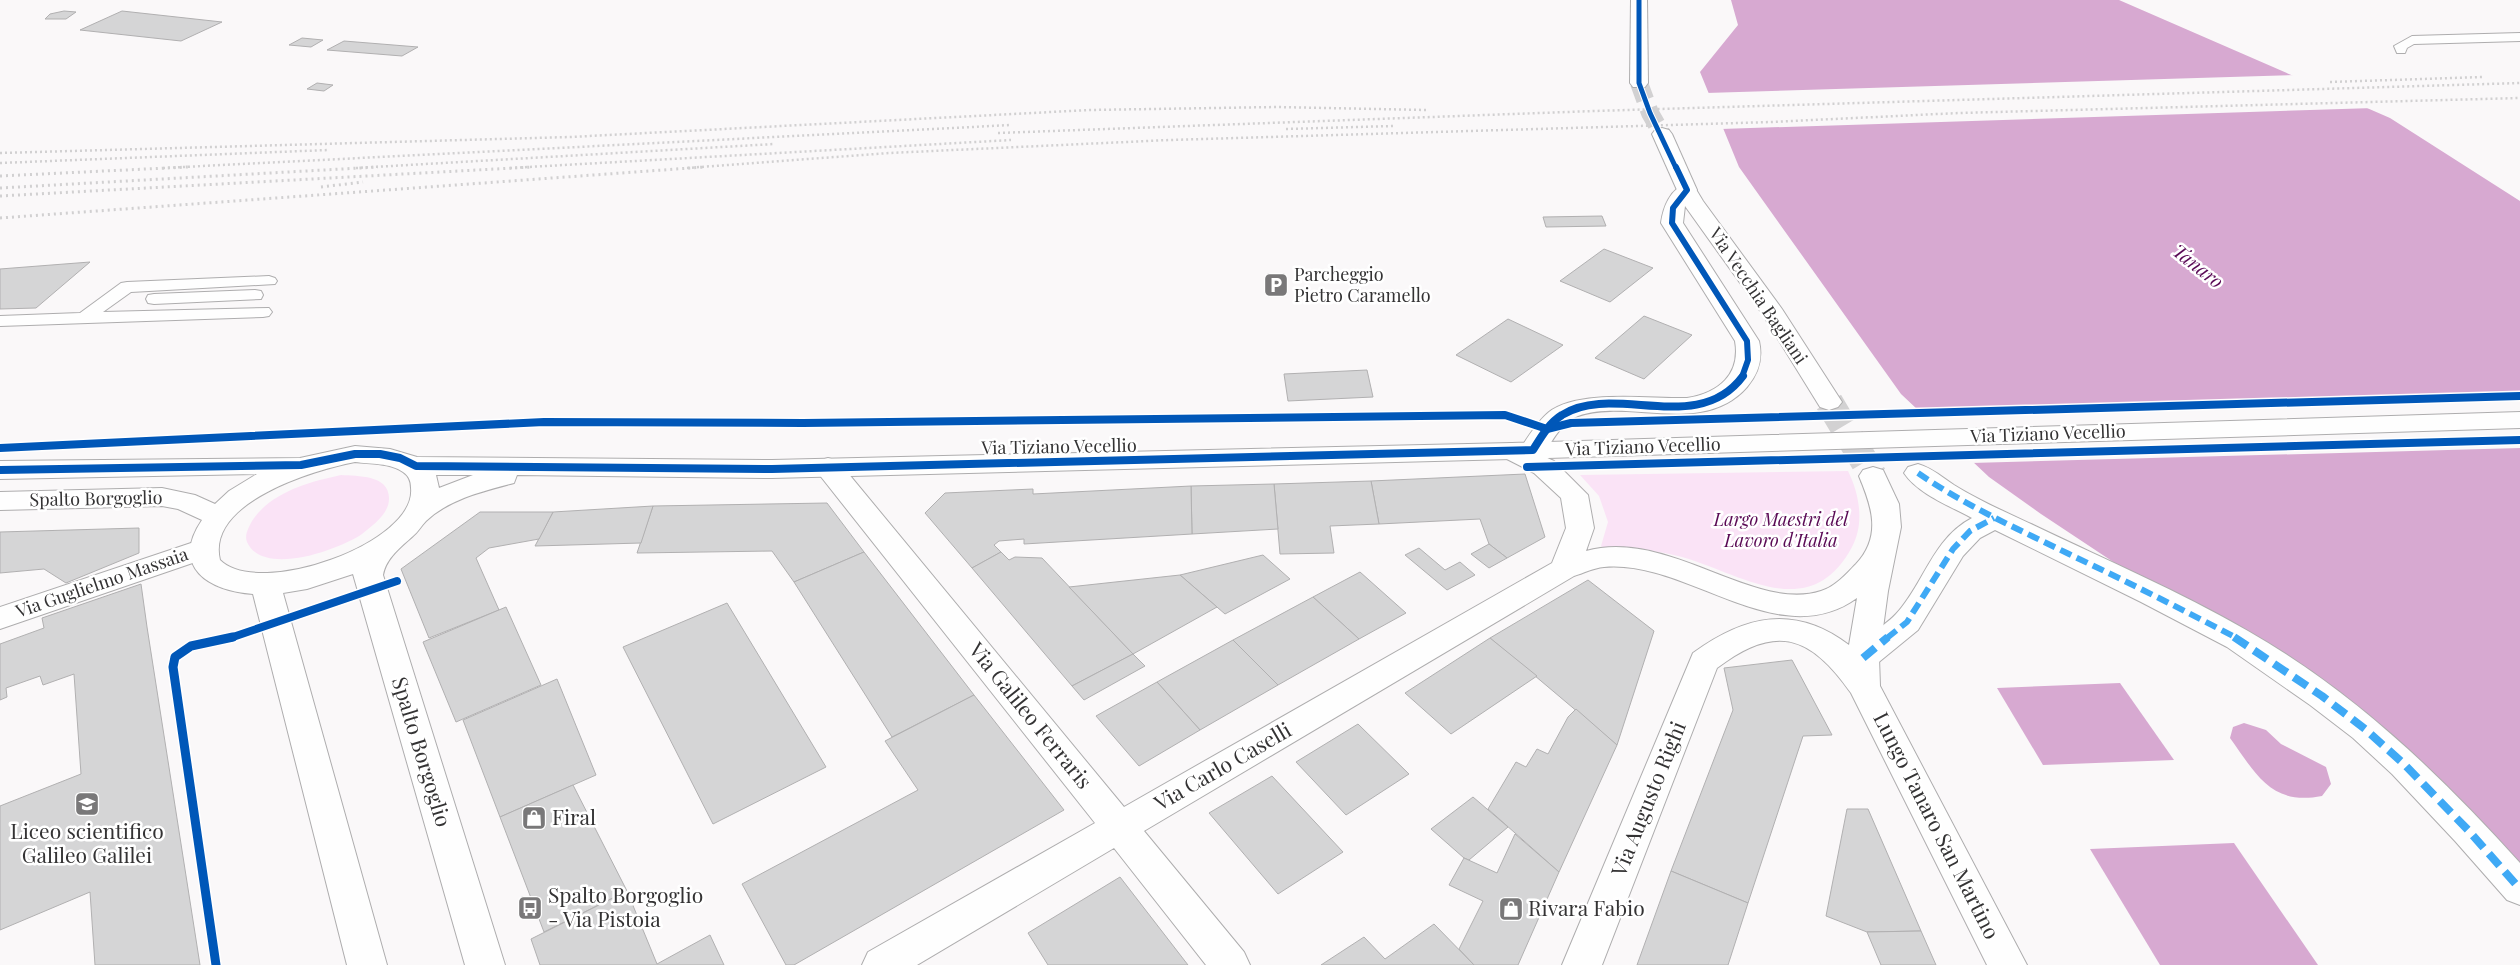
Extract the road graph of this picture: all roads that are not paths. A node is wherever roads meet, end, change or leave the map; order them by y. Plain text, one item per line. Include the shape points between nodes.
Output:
1 (1639, 0) edge
2 (2520, 37) edge
3 (2401, 50) dead end
4 (1639, 83) tunnel mouth
5 (1662, 134) tunnel mouth
6 (1687, 190) junction
7 (269, 281) dead end
8 (255, 294) dead end
9 (109, 301) junction
10 (263, 312) dead end
11 (83, 319) junction
12 (0, 321) edge
13 (1829, 402) tunnel mouth
14 (2520, 420) edge
15 (1523, 450) junction
16 (301, 466) junction
17 (416, 466) junction
18 (828, 467) junction
19 (586, 469) junction
20 (0, 470) edge
21 (1918, 473) dead end
22 (1873, 476) tunnel mouth
23 (0, 501) edge
24 (418, 513) junction
25 (218, 517) junction
26 (1994, 518) junction
27 (388, 543) junction
28 (204, 549) junction
29 (1880, 556) junction
30 (1564, 568) junction
31 (266, 584) junction
32 (0, 618) edge
33 (1864, 672) junction
34 (1120, 827) junction
35 (2520, 889) edge
36 (367, 965) edge
37 (485, 965) edge
38 (882, 965) edge
39 (1230, 965) edge
40 (1582, 965) edge
41 (2007, 965) edge

1 - 4 street
2 - 3 lane via 2412,40 2400,46
5 - 6 street, Via Vecchia Bagliani
6 - 13 street, Via Vecchia Bagliani via 1774,314
6 - 15 street, Via Vecchia Bagliani via 1673,208 1672,222 1747,341 1750,355 1737,386 1722,398 1702,405 1589,406 1568,411
7 - 9 lane via 127,287
8 - 9 lane
9 - 11 lane
10 - 11 lane
11 - 12 lane
14 - 15 street, Via Tiziano Vecellio
15 - 18 street, Via Tiziano Vecellio
15 - 30 street via 1574,495 1580,528
16 - 17 street, Spalto Borgoglio via 328,458 380,454 400,458
16 - 20 street, Spalto Borgoglio
16 - 25 street, Spalto Borgoglio via 269,479 240,497
17 - 19 street
17 - 24 street, Spalto Borgoglio via 426,478 427,495
18 - 19 street, Via Tiziano Vecellio
18 - 34 street, Via Galileo Ferraris
19 - 24 street via 478,481 453,490
21 - 26 street
22 - 29 street via 1885,504 1887,519
23 - 25 street, Spalto Borgoglio via 162,497 186,501
24 - 27 street, Spalto Borgoglio
25 - 28 street, Spalto Borgoglio via 208,533
26 - 33 street via 1970,531 1953,549 1907,622
26 - 35 street via 2238,638 2322,696 2366,729 2404,764
27 - 31 street, Spalto Borgoglio via 330,572 298,581
27 - 37 street, Spalto Borgoglio via 370,566 368,576
28 - 31 street, Spalto Borgoglio via 207,564 220,575 240,582
28 - 32 street, Via Guglielmo Massaia
29 - 30 street via 1851,587 1832,599 1811,604 1760,599 1650,560 1603,557
29 - 33 street
30 - 34 street, Via Carlo Caselli
31 - 36 street
33 - 40 street, Via Augusto Righi via 1819,641 1795,631 1772,628 1727,642 1704,661
33 - 41 street, Lungo Tanaro San Martino
34 - 38 street, Via Carlo Caselli
34 - 39 street, Via Galileo Ferraris

